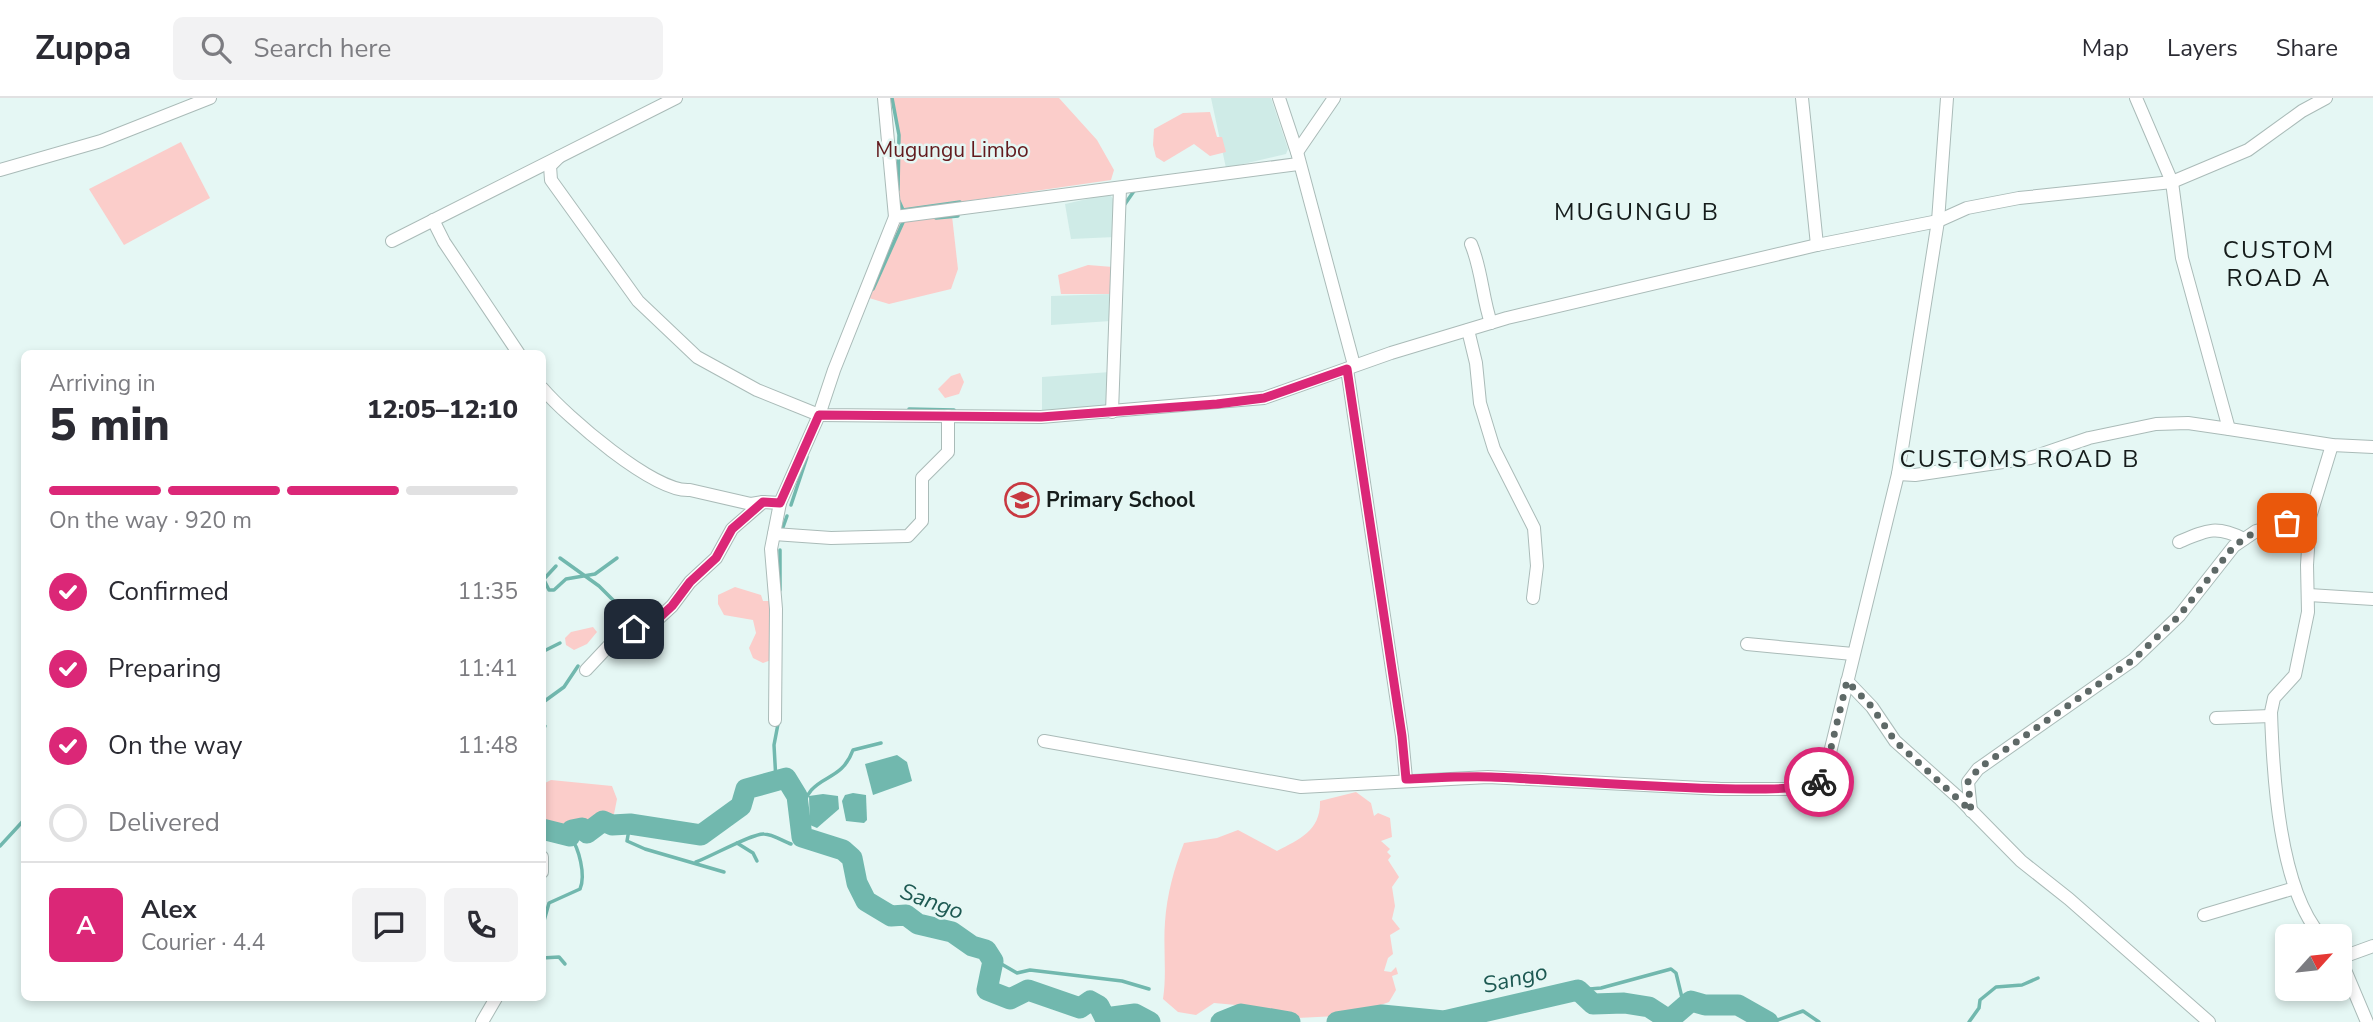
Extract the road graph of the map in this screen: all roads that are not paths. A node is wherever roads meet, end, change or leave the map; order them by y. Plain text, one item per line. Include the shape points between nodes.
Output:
1 (210, 98) edge
2 (676, 98) edge
3 (884, 98) edge
4 (1279, 98) edge
5 (1334, 98) edge
6 (1802, 98) edge
7 (1947, 98) edge
8 (2136, 98) edge
9 (2326, 98) edge
10 (559, 157) junction
11 (1297, 158) junction
12 (0, 170) edge
13 (525, 173) junction
14 (551, 180) junction
15 (2172, 182) junction
16 (1120, 188) junction
17 (895, 217) junction
18 (433, 220) junction
19 (1938, 221) junction
20 (392, 240) dead end
21 (1471, 244) dead end
22 (1817, 245) junction
23 (1491, 323) junction
24 (1468, 330) junction
25 (516, 350) edge
26 (1350, 367) junction
27 (546, 392) edge
28 (1112, 412) junction
29 (819, 415) junction
30 (948, 416) junction
31 (2229, 429) junction
32 (2332, 446) junction
33 (2373, 447) edge
34 (1898, 474) junction
35 (763, 502) junction
36 (780, 503) junction
37 (2311, 517) junction
38 (774, 534) junction
39 (2244, 539) junction
40 (2179, 542) dead end
41 (2309, 595) junction
42 (1533, 598) dead end
43 (2373, 599) edge
44 (1747, 644) dead end
45 (1853, 654) junction
46 (586, 670) dead end
47 (1847, 681) junction
48 (2271, 716) junction
49 (2216, 718) dead end
50 (775, 720) dead end
51 (1044, 741) dead end
52 (1406, 779) junction
53 (1971, 811) junction
54 (2295, 888) junction
55 (2204, 915) dead end
56 (2311, 924) edge
57 (2373, 946) edge
58 (2352, 954) edge
59 (2352, 986) edge
60 (494, 1001) edge
61 (482, 1022) edge
62 (2209, 1022) edge
63 (2367, 1022) edge

1 - 12 street via 101,141
2 - 10 street
3 - 17 street
4 - 11 street
5 - 11 street
6 - 22 street
7 - 19 street
8 - 15 street
9 - 15 street via 2248,150
10 - 13 street
10 - 14 street via 550,166
11 - 16 street
11 - 26 street
13 - 14 street
13 - 18 street
14 - 29 street via 638,301 697,357 757,390
15 - 19 street via 2019,198 1967,208
15 - 31 street via 2182,258
16 - 17 street
16 - 28 street
17 - 29 street
18 - 20 street
18 - 25 street
19 - 22 street
19 - 34 street
21 - 23 street
22 - 23 street
23 - 24 street
24 - 26 street
24 - 42 street via 1480,403 1494,449 1534,528 1537,566
26 - 28 street via 1264,398
26 - 52 street
27 - 35 street via 650,478 679,491 751,504
28 - 30 street
29 - 30 street
29 - 36 street
30 - 38 street via 948,452 922,478 922,521 908,536
31 - 32 street
31 - 34 street via 2155,424 2089,438 2030,458
32 - 33 street
32 - 37 street
34 - 45 street
35 - 36 street
35 - 46 street via 732,529 716,558 672,606 659,618 618,636
36 - 38 street
37 - 39 street via 2264,528
37 - 41 street
38 - 50 street
39 - 40 street via 2225,529 2207,530
39 - 53 street via 2179,616 2133,660 1978,769 1968,782
41 - 43 street
41 - 48 street via 2295,675 2274,698
44 - 45 street
45 - 47 street
47 - 52 street via 1822,779 1804,789 1488,777
47 - 53 street via 1895,741
48 - 49 street
48 - 54 street via 2277,806
51 - 52 street via 1301,786
53 - 62 street via 2021,861
54 - 55 street
54 - 56 street
57 - 58 street
59 - 63 street
60 - 61 street

